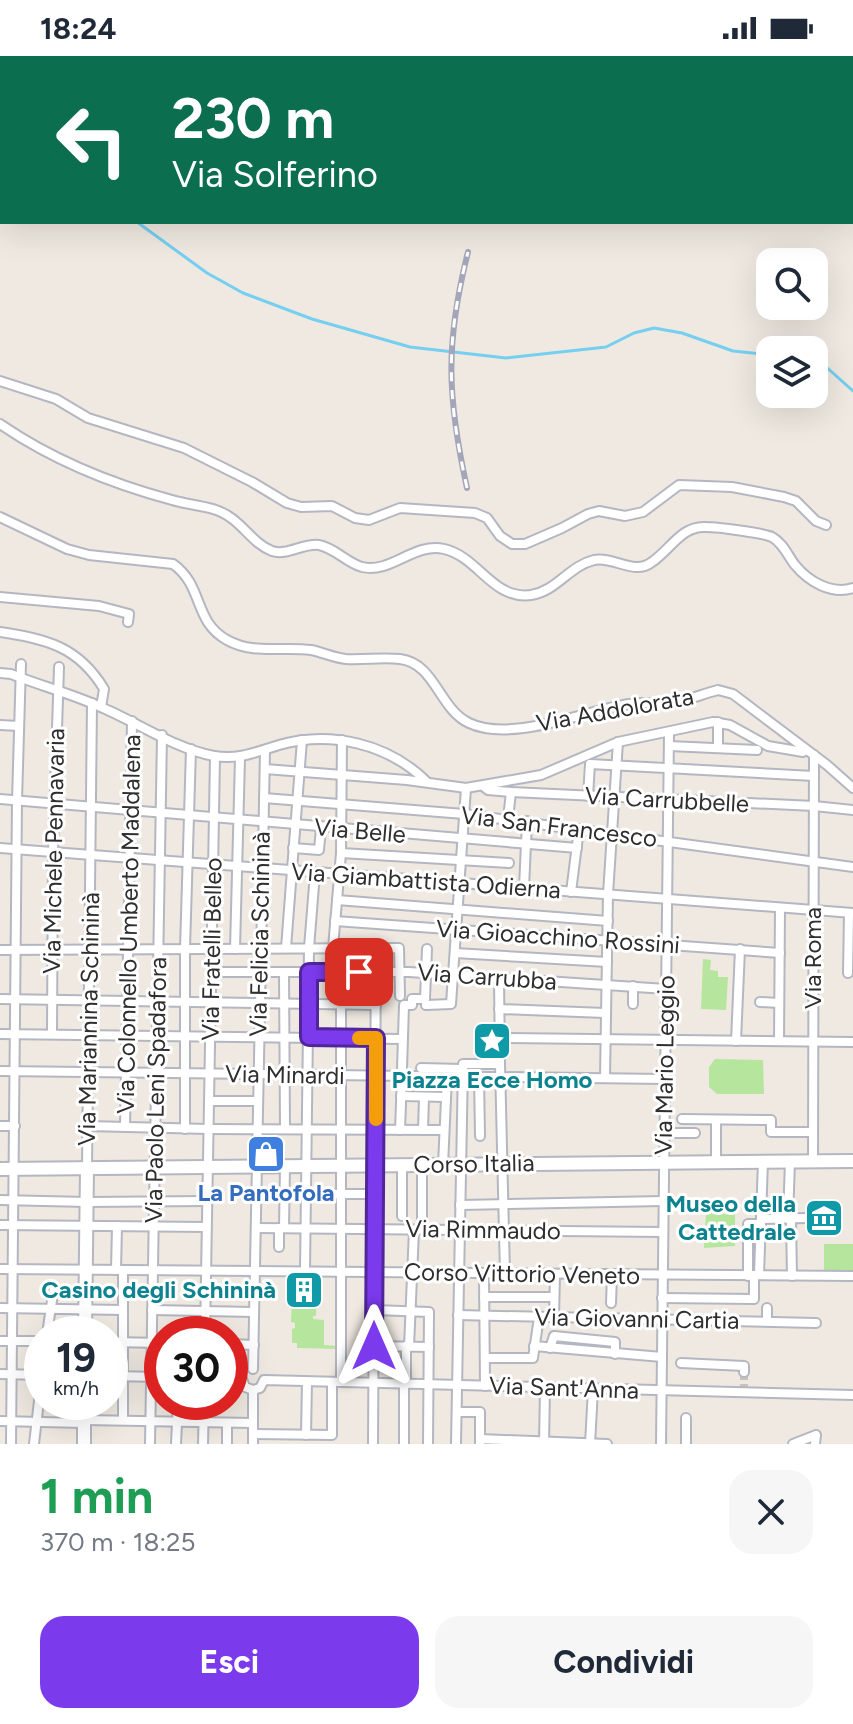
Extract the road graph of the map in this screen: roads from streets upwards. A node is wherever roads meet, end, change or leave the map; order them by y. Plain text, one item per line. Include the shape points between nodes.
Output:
1 (0, 381) edge
2 (0, 424) edge
3 (0, 517) edge
4 (826, 525) dead end
5 (853, 588) edge
6 (0, 597) edge
7 (128, 622) dead end
8 (0, 632) edge
9 (21, 664) dead end
10 (59, 667) dead end
11 (0, 673) edge
12 (21, 678) junction
13 (58, 691) junction
14 (96, 705) junction
15 (132, 721) junction
16 (718, 722) junction
17 (0, 725) edge
18 (19, 726) junction
19 (669, 733) junction
20 (162, 735) junction
21 (302, 740) junction
22 (342, 740) junction
23 (618, 742) junction
24 (669, 746) junction
25 (718, 748) junction
26 (191, 749) junction
27 (265, 750) junction
28 (757, 750) dead end
29 (810, 752) junction
30 (215, 756) junction
31 (240, 758) junction
32 (617, 765) junction
33 (669, 768) junction
34 (265, 769) junction
35 (299, 772) junction
36 (342, 775) junction
37 (814, 776) junction
38 (426, 782) junction
39 (483, 786) junction
40 (466, 788) junction
41 (853, 788) edge
42 (511, 792) junction
43 (588, 796) junction
44 (264, 798) junction
45 (614, 798) junction
46 (0, 799) edge
47 (17, 801) junction
48 (298, 801) junction
49 (669, 801) junction
50 (54, 803) junction
51 (91, 806) junction
52 (341, 806) junction
53 (814, 806) junction
54 (130, 810) junction
55 (853, 810) edge
56 (160, 812) junction
57 (464, 814) junction
58 (188, 815) junction
59 (214, 818) junction
60 (508, 819) junction
61 (238, 820) junction
62 (527, 821) junction
63 (263, 822) junction
64 (295, 825) junction
65 (321, 828) junction
66 (342, 829) junction
67 (579, 829) junction
68 (612, 833) junction
69 (462, 840) junction
70 (668, 841) junction
71 (525, 845) junction
72 (0, 848) edge
73 (293, 848) junction
74 (577, 848) junction
75 (16, 849) junction
76 (53, 852) junction
77 (341, 853) junction
78 (90, 855) junction
79 (130, 859) junction
80 (159, 861) junction
81 (461, 861) junction
82 (814, 862) junction
83 (187, 863) junction
84 (509, 863) dead end
85 (213, 866) junction
86 (236, 867) junction
87 (853, 867) edge
88 (261, 869) junction
89 (291, 871) junction
90 (315, 873) junction
91 (339, 875) junction
92 (459, 884) junction
93 (524, 888) junction
94 (571, 892) junction
95 (608, 894) junction
96 (667, 899) junction
97 (337, 900) junction
98 (780, 908) junction
99 (813, 910) junction
100 (458, 911) junction
101 (851, 913) edge
102 (335, 921) junction
103 (608, 921) junction
104 (457, 931) junction
105 (608, 940) junction
106 (667, 944) junction
107 (286, 948) junction
108 (309, 948) junction
109 (337, 948) junction
110 (376, 948) junction
111 (16, 949) junction
112 (52, 949) junction
113 (89, 949) junction
114 (128, 949) junction
115 (159, 949) junction
116 (185, 949) junction
117 (212, 949) junction
118 (235, 949) junction
119 (259, 949) junction
120 (427, 949) dead end
121 (740, 949) junction
122 (0, 950) edge
123 (455, 953) junction
124 (780, 953) junction
125 (607, 962) junction
126 (377, 971) junction
127 (211, 972) junction
128 (284, 972) junction
129 (309, 972) junction
130 (341, 972) junction
131 (400, 972) junction
132 (259, 973) junction
133 (426, 973) junction
134 (848, 973) dead end
135 (453, 975) junction
136 (499, 978) junction
137 (606, 984) junction
138 (633, 986) junction
139 (666, 989) junction
140 (400, 996) dead end
141 (0, 999) edge
142 (16, 1000) junction
143 (51, 1000) junction
144 (426, 1000) junction
145 (89, 1001) junction
146 (127, 1002) junction
147 (760, 1002) dead end
148 (158, 1003) junction
149 (779, 1003) junction
150 (184, 1004) junction
151 (211, 1004) junction
152 (633, 1004) dead end
153 (259, 1005) junction
154 (285, 1005) junction
155 (309, 1005) junction
156 (341, 1005) junction
157 (376, 1005) junction
158 (605, 1013) junction
159 (499, 1014) junction
160 (0, 1034) edge
161 (15, 1034) junction
162 (52, 1034) junction
163 (88, 1035) junction
164 (126, 1035) junction
165 (158, 1036) junction
166 (184, 1036) junction
167 (210, 1036) junction
168 (258, 1037) junction
169 (286, 1037) junction
170 (309, 1037) junction
171 (341, 1037) junction
172 (376, 1038) junction
173 (400, 1038) junction
174 (501, 1038) junction
175 (605, 1040) junction
176 (666, 1040) junction
177 (736, 1041) junction
178 (779, 1041) junction
179 (813, 1042) junction
180 (853, 1042) edge
181 (500, 1065) junction
182 (421, 1068) dead end
183 (0, 1071) edge
184 (15, 1071) junction
185 (88, 1071) junction
186 (463, 1071) junction
187 (125, 1072) junction
188 (157, 1072) junction
189 (185, 1073) junction
190 (402, 1073) junction
191 (210, 1074) junction
192 (258, 1075) junction
193 (285, 1075) junction
194 (309, 1075) junction
195 (341, 1076) junction
196 (376, 1076) junction
197 (447, 1077) junction
198 (479, 1077) junction
199 (501, 1078) junction
200 (605, 1078) junction
201 (665, 1079) junction
202 (401, 1096) junction
203 (424, 1097) junction
204 (446, 1097) junction
205 (209, 1101) junction
206 (257, 1101) junction
207 (682, 1119) dead end
208 (716, 1121) junction
209 (0, 1126) edge
210 (15, 1126) junction
211 (87, 1126) junction
212 (125, 1127) junction
213 (155, 1128) junction
214 (185, 1129) junction
215 (209, 1129) junction
216 (257, 1129) junction
217 (285, 1129) junction
218 (309, 1130) junction
219 (342, 1130) junction
220 (376, 1130) junction
221 (400, 1130) junction
222 (423, 1130) junction
223 (444, 1130) junction
224 (813, 1132) junction
225 (664, 1133) junction
226 (695, 1133) dead end
227 (480, 1136) dead end
228 (763, 1161) junction
229 (790, 1161) junction
230 (813, 1161) junction
231 (853, 1161) edge
232 (664, 1162) junction
233 (716, 1162) junction
234 (461, 1164) junction
235 (503, 1164) junction
236 (341, 1165) junction
237 (375, 1165) junction
238 (402, 1165) junction
239 (422, 1165) junction
240 (443, 1165) junction
241 (256, 1166) junction
242 (285, 1166) junction
243 (308, 1166) junction
244 (154, 1167) junction
245 (207, 1167) junction
246 (87, 1168) junction
247 (0, 1169) edge
248 (15, 1169) junction
249 (307, 1193) junction
250 (340, 1193) junction
251 (256, 1194) junction
252 (284, 1194) junction
253 (375, 1194) junction
254 (402, 1194) junction
255 (422, 1194) junction
256 (0, 1200) edge
257 (14, 1200) junction
258 (206, 1201) junction
259 (664, 1201) junction
260 (87, 1202) junction
261 (154, 1202) junction
262 (503, 1204) junction
263 (460, 1205) junction
264 (402, 1216) dead end
265 (422, 1218) dead end
266 (807, 1218) dead end
267 (789, 1219) junction
268 (761, 1221) junction
269 (0, 1225) edge
270 (14, 1226) junction
271 (86, 1226) junction
272 (117, 1226) junction
273 (153, 1227) junction
274 (206, 1227) junction
275 (256, 1228) junction
276 (281, 1228) junction
277 (306, 1228) junction
278 (340, 1229) junction
279 (375, 1229) junction
280 (414, 1230) junction
281 (460, 1231) junction
282 (504, 1231) junction
283 (663, 1232) junction
284 (279, 1247) dead end
285 (0, 1269) edge
286 (13, 1269) junction
287 (86, 1270) junction
288 (120, 1270) junction
289 (152, 1271) junction
290 (205, 1271) junction
291 (255, 1272) junction
292 (305, 1272) junction
293 (340, 1272) junction
294 (375, 1272) junction
295 (413, 1273) junction
296 (459, 1273) junction
297 (484, 1274) junction
298 (505, 1274) junction
299 (555, 1274) junction
300 (612, 1275) junction
301 (663, 1275) junction
302 (754, 1275) junction
303 (792, 1276) junction
304 (853, 1276) edge
305 (54, 1287) dead end
306 (484, 1297) junction
307 (554, 1297) junction
308 (662, 1298) junction
309 (611, 1303) dead end
310 (0, 1308) edge
311 (13, 1308) junction
312 (767, 1308) dead end
313 (50, 1309) junction
314 (123, 1310) junction
315 (152, 1310) junction
316 (374, 1310) junction
317 (85, 1311) junction
318 (206, 1311) junction
319 (410, 1311) junction
320 (254, 1312) junction
321 (458, 1315) junction
322 (484, 1315) junction
323 (49, 1316) edge
324 (85, 1316) edge
325 (123, 1316) edge
326 (153, 1316) edge
327 (206, 1316) edge
328 (539, 1317) junction
329 (557, 1317) junction
330 (662, 1318) junction
331 (767, 1321) junction
332 (816, 1323) dead end
333 (557, 1337) junction
334 (0, 1341) edge
335 (12, 1341) junction
336 (24, 1341) edge
337 (248, 1345) edge
338 (254, 1345) junction
339 (374, 1346) junction
340 (408, 1346) junction
341 (534, 1346) junction
342 (429, 1347) junction
343 (550, 1348) junction
344 (615, 1354) junction
345 (662, 1357) junction
346 (485, 1358) junction
347 (681, 1363) dead end
348 (253, 1369) junction
349 (248, 1371) edge
350 (744, 1372) dead end
351 (0, 1374) edge
352 (12, 1374) junction
353 (24, 1374) edge
354 (264, 1380) junction
355 (307, 1382) junction
356 (336, 1382) junction
357 (374, 1383) junction
358 (405, 1384) junction
359 (429, 1385) junction
360 (457, 1385) junction
361 (485, 1386) junction
362 (248, 1388) edge
363 (545, 1388) junction
364 (593, 1389) junction
365 (253, 1390) junction
366 (661, 1391) junction
367 (853, 1395) edge
368 (457, 1412) junction
369 (686, 1418) dead end
370 (110, 1420) edge
371 (151, 1420) joint
372 (0, 1421) edge
373 (11, 1421) junction
374 (177, 1421) junction
375 (37, 1422) junction
376 (84, 1422) junction
377 (204, 1422) junction
378 (227, 1423) junction
379 (253, 1423) junction
380 (299, 1438) edge
381 (253, 1439) edge
382 (321, 1440) edge
383 (816, 1440) edge
384 (480, 1442) edge
385 (544, 1443) edge
386 (11, 1444) edge
387 (34, 1444) edge
388 (84, 1444) edge
389 (150, 1444) edge
390 (176, 1444) edge
391 (203, 1444) edge
392 (227, 1444) edge
393 (373, 1444) edge
394 (404, 1444) edge
395 (428, 1444) edge
396 (456, 1444) edge
397 (590, 1444) edge
398 (607, 1444) edge
399 (661, 1444) edge
400 (686, 1444) edge
401 (793, 1444) edge

1 - 4 street via 56,399 88,418 184,448 287,503 332,506 355,518 369,520 400,508 475,513 512,544 525,544 599,511 625,516 643,512 679,485 732,487 784,497
2 - 5 street via 29,444 119,483 230,515 273,552 319,545 374,568 439,548 469,559 498,588 527,596 551,589 597,559 630,567 647,565 687,531 706,527 771,537 815,582 832,590
3 - 29 street, Via Addolorata via 89,555 173,564 193,584 207,625 240,646 310,650 343,659 402,659 418,665 451,710 486,729 512,729 633,703 672,703 718,690 733,694
6 - 7 street via 99,606 129,614
8 - 14 street, Via Mariannina Schininà via 38,638 77,657 104,689
9 - 12 street
10 - 13 street, Via Michele Pennavaria
11 - 12 street
12 - 13 street
12 - 18 street
13 - 14 street
13 - 50 street, Via Michele Pennavaria
14 - 15 street
14 - 51 street, Via Mariannina Schininà
15 - 20 street
15 - 54 street, Via Colonnello Umberto Maddalena
16 - 19 street
16 - 25 street
16 - 29 street via 768,746
17 - 18 street
18 - 47 street
19 - 23 street
19 - 24 street, Via Mario Leggio
20 - 26 street
20 - 56 street, Via Paolo Leni Spadafora
21 - 22 street
21 - 27 street
21 - 35 street
22 - 36 street
22 - 38 street via 389,754
23 - 32 street
23 - 39 street via 541,775
24 - 25 street
24 - 33 street, Via Mario Leggio
25 - 28 street
26 - 30 street
26 - 58 street
27 - 31 street
27 - 34 street, Via Felicia Schininà
29 - 37 street, Via Roma
29 - 41 street, Via Addolorata
30 - 31 street
30 - 59 street, Via Fratelli Belleo
31 - 61 street
32 - 33 street
32 - 43 street via 590,764
32 - 45 street
33 - 37 street
33 - 49 street, Via Mario Leggio
34 - 35 street
34 - 44 street, Via Felicia Schininà
35 - 36 street
35 - 48 street
36 - 38 street
36 - 52 street
37 - 53 street, Via Roma
38 - 40 street
39 - 40 street
39 - 42 street, Via Carrubbelle
40 - 57 street
42 - 43 street, Via Carrubbelle
42 - 60 street
43 - 45 street, Via Carrubbelle
44 - 48 street, Via San Francesco
44 - 63 street, Via Felicia Schininà
45 - 49 street, Via Carrubbelle
45 - 68 street
46 - 47 street, Via Belle
47 - 50 street, Via Belle
47 - 75 street
48 - 52 street, Via San Francesco
48 - 64 street
49 - 53 street, Via Carrubbelle
49 - 70 street, Via Mario Leggio
50 - 51 street, Via Belle
50 - 76 street, Via Michele Pennavaria
51 - 54 street, Via Belle
51 - 78 street, Via Mariannina Schininà
52 - 57 street, Via San Francesco
52 - 66 street
53 - 55 street, Via Carrubbelle
53 - 82 street, Via Roma
54 - 56 street, Via Belle
54 - 79 street, Via Colonnello Umberto Maddalena
56 - 58 street, Via Belle
56 - 80 street, Via Paolo Leni Spadafora
57 - 60 street, Via San Francesco
57 - 69 street
58 - 59 street, Via Belle
58 - 83 street
59 - 61 street, Via Belle
59 - 85 street, Via Fratelli Belleo
60 - 62 street, Via San Francesco
61 - 63 street, Via Belle
61 - 86 street
62 - 67 street, Via San Francesco
62 - 71 street
63 - 64 street, Via Belle
63 - 88 street, Via Felicia Schininà
64 - 65 street, Via Belle
64 - 73 street
65 - 66 street, Via Belle
65 - 73 street via 319,850
66 - 69 street, Via Belle
66 - 77 street
67 - 68 street, Via San Francesco
67 - 74 street
68 - 70 street, Via San Francesco
68 - 95 street
69 - 71 street, Via Belle
69 - 81 street
70 - 82 street, Via San Francesco
70 - 96 street, Via Mario Leggio
71 - 74 street, Via Belle
71 - 93 street
72 - 75 street, Via Giambattista Odierna
73 - 89 street
74 - 94 street
75 - 76 street, Via Giambattista Odierna
75 - 111 street
76 - 78 street, Via Giambattista Odierna
76 - 112 street, Via Michele Pennavaria
77 - 81 street
77 - 91 street
78 - 79 street, Via Giambattista Odierna
78 - 113 street, Via Mariannina Schininà
79 - 80 street, Via Giambattista Odierna
79 - 114 street, Via Colonnello Umberto Maddalena
80 - 83 street, Via Giambattista Odierna
80 - 115 street, Via Paolo Leni Spadafora
81 - 84 street
81 - 92 street
82 - 87 street, Via San Francesco
82 - 99 street, Via Roma
83 - 85 street, Via Giambattista Odierna
83 - 116 street
85 - 86 street, Via Giambattista Odierna
85 - 117 street, Via Fratelli Belleo
86 - 88 street, Via Giambattista Odierna
86 - 118 street
88 - 89 street, Via Giambattista Odierna
88 - 119 street, Via Felicia Schininà
89 - 90 street, Via Giambattista Odierna
89 - 107 street
90 - 91 street, Via Giambattista Odierna
90 - 108 street
91 - 92 street, Via Giambattista Odierna
91 - 97 street
92 - 93 street, Via Giambattista Odierna
92 - 100 street
93 - 94 street, Via Giambattista Odierna
94 - 95 street, Via Giambattista Odierna
95 - 96 street, Via Giambattista Odierna
95 - 103 street
96 - 98 street, Via Giambattista Odierna
96 - 106 street, Via Mario Leggio
97 - 100 street
97 - 102 street
98 - 99 street, Via Giambattista Odierna
98 - 124 street
99 - 101 street, Via Giambattista Odierna
99 - 179 street, Via Roma
100 - 103 street
100 - 104 street
101 - 134 street
102 - 104 street, Via Gioacchino Rossini
102 - 109 street
103 - 105 street
104 - 105 street, Via Gioacchino Rossini
104 - 123 street
105 - 106 street, Via Gioacchino Rossini
105 - 125 street
106 - 121 street, Via Gioacchino Rossini
106 - 139 street, Via Mario Leggio
107 - 108 street
107 - 119 street
108 - 109 street
108 - 129 street
109 - 110 street
109 - 130 street
110 - 126 street
110 - 131 street via 399,948
111 - 112 street
111 - 122 street
111 - 142 street
112 - 113 street
112 - 143 street, Via Michele Pennavaria
113 - 114 street
113 - 145 street, Via Mariannina Schininà
114 - 115 street
114 - 146 street, Via Colonnello Umberto Maddalena
115 - 116 street
115 - 148 street, Via Paolo Leni Spadafora
116 - 117 street
116 - 150 street
117 - 118 street
117 - 127 street, Via Fratelli Belleo
118 - 119 street
119 - 132 street, Via Felicia Schininà
120 - 133 street
121 - 124 street, Via Gioacchino Rossini
121 - 177 street
123 - 125 street
123 - 135 street
124 - 149 street
125 - 137 street
126 - 130 street, Via Carrubba
126 - 131 street, Via Carrubba
126 - 157 street
127 - 132 street, Via Carrubba
127 - 151 street, Via Fratelli Belleo
128 - 129 street, Via Carrubba
128 - 132 street, Via Carrubba
128 - 154 street
129 - 130 street, Via Carrubba
129 - 155 street
130 - 156 street
131 - 133 street, Via Carrubba
131 - 140 street
132 - 153 street, Via Felicia Schininà
133 - 135 street, Via Carrubba
133 - 144 street
135 - 136 street, Via Carrubba
135 - 144 street via 451,1004
136 - 137 street, Via Carrubba
136 - 159 street
137 - 138 street, Via Carrubba
137 - 158 street
138 - 139 street, Via Carrubba
138 - 152 street
139 - 176 street, Via Mario Leggio
141 - 142 street
142 - 143 street
142 - 161 street
143 - 145 street
143 - 162 street, Via Michele Pennavaria
144 - 173 street via 412,999 412,1005 404,1005
145 - 146 street
145 - 163 street, Via Mariannina Schininà
146 - 148 street
146 - 164 street, Via Colonnello Umberto Maddalena
147 - 149 street
148 - 150 street
148 - 165 street, Via Paolo Leni Spadafora
149 - 178 street
150 - 151 street
150 - 166 street
151 - 153 street
151 - 167 street, Via Fratelli Belleo
153 - 154 street
153 - 168 street, Via Felicia Schininà
154 - 155 street
154 - 169 street
155 - 156 street
155 - 170 street
156 - 157 street
156 - 171 street
157 - 172 street
158 - 159 street
158 - 175 street
159 - 174 street
160 - 161 street
161 - 162 street
161 - 184 street
162 - 163 street
163 - 164 street
163 - 185 street, Via Mariannina Schininà
164 - 165 street
164 - 187 street, Via Colonnello Umberto Maddalena
165 - 166 street
165 - 188 street, Via Paolo Leni Spadafora
166 - 167 street
166 - 189 street
167 - 168 street
167 - 191 street, Via Fratelli Belleo
168 - 169 street
168 - 192 street, Via Felicia Schininà
169 - 170 street
169 - 193 street
170 - 171 street
170 - 194 street
171 - 172 street
171 - 195 street
172 - 173 street
172 - 196 street
173 - 190 street
174 - 175 street
174 - 181 street
175 - 176 street
175 - 200 street
176 - 177 street
176 - 201 street, Via Mario Leggio
177 - 178 street
178 - 179 street
179 - 180 street
179 - 224 street, Via Roma
181 - 186 street
181 - 199 street
182 - 186 street
183 - 184 street, Via Minardi
184 - 185 street, Via Minardi
184 - 210 street
185 - 187 street, Via Minardi
185 - 211 street, Via Mariannina Schininà
186 - 197 street, Via Minardi
186 - 198 street, Via Minardi
186 - 234 street
187 - 188 street, Via Minardi
187 - 212 street, Via Colonnello Umberto Maddalena
188 - 189 street, Via Minardi
188 - 213 street, Via Paolo Leni Spadafora
189 - 191 street, Via Minardi
189 - 214 street
190 - 196 street, Via Minardi
190 - 197 street, Via Minardi
190 - 202 street
191 - 192 street, Via Minardi
191 - 205 street, Via Fratelli Belleo
192 - 193 street, Via Minardi
192 - 206 street, Via Felicia Schininà
193 - 194 street, Via Minardi
193 - 217 street
194 - 195 street, Via Minardi
194 - 218 street
195 - 196 street, Via Minardi
195 - 219 street
196 - 220 street
197 - 204 street
198 - 199 street, Via Minardi
198 - 227 street
199 - 200 street, Via Minardi
199 - 235 street
200 - 201 street, Via Minardi
201 - 225 street, Via Mario Leggio
202 - 203 street
202 - 221 street
203 - 204 street
203 - 222 street
204 - 223 street
205 - 206 street
205 - 215 street, Via Fratelli Belleo
206 - 216 street, Via Felicia Schininà
207 - 208 street
208 - 224 street via 771,1120 771,1132
208 - 233 street
209 - 210 street
210 - 248 street
211 - 212 street
211 - 246 street, Via Mariannina Schininà
212 - 213 street
213 - 214 street
213 - 244 street, Via Paolo Leni Spadafora
214 - 215 street
215 - 216 street
215 - 245 street, Via Fratelli Belleo
216 - 217 street
216 - 241 street, Via Felicia Schininà
217 - 218 street
218 - 219 street
218 - 243 street
219 - 220 street
219 - 236 street
220 - 221 street
220 - 237 street
221 - 222 street
222 - 223 street
223 - 240 street
224 - 230 street, Via Roma
225 - 226 street
225 - 232 street, Via Mario Leggio
228 - 229 street, Corso Italia
228 - 233 street, Corso Italia
228 - 268 street
229 - 230 street, Corso Italia
229 - 267 street
230 - 231 street, Corso Italia
232 - 233 street, Corso Italia
232 - 235 street, Corso Italia
232 - 259 street, Via Mario Leggio
234 - 235 street, Corso Italia
234 - 240 street, Corso Italia
234 - 263 street
235 - 262 street
236 - 237 street, Corso Italia
236 - 243 street, Corso Italia
236 - 250 street
237 - 238 street, Corso Italia
237 - 253 street
238 - 239 street, Corso Italia
238 - 254 street
239 - 240 street, Corso Italia
239 - 255 street
241 - 242 street, Corso Italia
241 - 245 street, Corso Italia
241 - 251 street, Via Felicia Schininà
242 - 243 street, Corso Italia
242 - 252 street
243 - 249 street
244 - 245 street, Corso Italia
244 - 246 street, Corso Italia
244 - 261 street, Via Paolo Leni Spadafora
245 - 258 street, Via Fratelli Belleo
246 - 248 street, Corso Italia
246 - 260 street, Via Mariannina Schininà
247 - 248 street, Corso Italia
248 - 257 street
249 - 250 street
249 - 252 street
249 - 277 street
250 - 253 street
250 - 278 street
251 - 252 street
251 - 275 street, Via Felicia Schininà
252 - 276 street
253 - 279 street
254 - 255 street
254 - 264 street
255 - 265 street
256 - 257 street
257 - 260 street
257 - 270 street
258 - 261 street
258 - 274 street, Via Fratelli Belleo
259 - 262 street
259 - 283 street, Via Mario Leggio
260 - 261 street
260 - 271 street, Via Mariannina Schininà
261 - 273 street, Via Paolo Leni Spadafora
262 - 263 street
262 - 282 street
263 - 281 street
266 - 267 street
267 - 268 street
267 - 303 street
268 - 302 street
269 - 270 street
270 - 271 street
270 - 286 street
271 - 272 street
271 - 287 street, Via Mariannina Schininà
272 - 273 street
272 - 288 street
273 - 274 street
273 - 289 street, Via Paolo Leni Spadafora
274 - 290 street, Via Fratelli Belleo
275 - 276 street, Via Rimmaudo
275 - 291 street, Via Felicia Schininà
276 - 277 street, Via Rimmaudo
276 - 284 street
277 - 278 street, Via Rimmaudo
277 - 292 street
278 - 279 street, Via Rimmaudo
278 - 293 street
279 - 280 street, Via Rimmaudo
279 - 294 street
280 - 281 street, Via Rimmaudo
280 - 295 street
281 - 282 street, Via Rimmaudo
281 - 296 street
282 - 283 street, Via Rimmaudo
282 - 298 street
283 - 301 street, Via Mario Leggio
285 - 286 street, Corso Vittorio Veneto
286 - 287 street, Corso Vittorio Veneto
286 - 311 street
287 - 288 street, Corso Vittorio Veneto
287 - 317 street, Via Mariannina Schininà
288 - 289 street, Corso Vittorio Veneto
288 - 314 street
289 - 290 street, Corso Vittorio Veneto
289 - 315 street, Via Paolo Leni Spadafora
290 - 291 street, Corso Vittorio Veneto
290 - 318 street, Via Fratelli Belleo
291 - 292 street, Corso Vittorio Veneto
291 - 320 street, Via Felicia Schininà
292 - 293 street, Corso Vittorio Veneto
293 - 294 street, Corso Vittorio Veneto
293 - 356 street
294 - 295 street, Corso Vittorio Veneto
294 - 316 street
295 - 296 street, Corso Vittorio Veneto
295 - 319 street
296 - 297 street, Corso Vittorio Veneto
296 - 321 street
297 - 298 street, Corso Vittorio Veneto
297 - 306 street
298 - 299 street, Corso Vittorio Veneto
299 - 300 street, Corso Vittorio Veneto
299 - 307 street
300 - 301 street, Corso Vittorio Veneto
300 - 309 street
301 - 302 street, Corso Vittorio Veneto
301 - 308 street, Via Mario Leggio
302 - 303 street, Corso Vittorio Veneto
302 - 308 street via 754,1299
303 - 304 street, Corso Vittorio Veneto
305 - 313 street
306 - 307 street
306 - 322 street
307 - 329 street
308 - 330 street, Via Mario Leggio
310 - 311 street
311 - 313 street
311 - 335 street
312 - 331 street
313 - 317 street
313 - 323 street
314 - 317 street
314 - 325 street
315 - 318 street
315 - 326 street, Via Paolo Leni Spadafora
316 - 319 street
316 - 339 street
317 - 324 street, Via Mariannina Schininà
318 - 320 street
318 - 327 street, Via Fratelli Belleo
319 - 340 street
319 - 342 street via 429,1312
320 - 338 street, Via Felicia Schininà
321 - 322 street, Via Giovanni Cartia
321 - 360 street
322 - 328 street, Via Giovanni Cartia
322 - 346 street
328 - 329 street, Via Giovanni Cartia
328 - 341 street
329 - 330 street, Via Giovanni Cartia
329 - 333 street
330 - 331 street, Via Giovanni Cartia
330 - 345 street, Via Mario Leggio
331 - 332 street, Via Giovanni Cartia
333 - 343 street
333 - 344 street via 615,1342
334 - 335 street
335 - 336 street
335 - 352 street
337 - 338 street
338 - 348 street, Via Felicia Schininà
339 - 340 street
339 - 357 street
340 - 342 street
340 - 358 street
341 - 343 street
341 - 346 street via 533,1358
342 - 359 street
343 - 344 street
344 - 345 street
345 - 366 street, Via Mario Leggio
346 - 361 street
347 - 350 street via 744,1366
348 - 349 street
348 - 354 street
351 - 352 street
352 - 353 street
352 - 373 street
354 - 355 street, Via Sant'Anna
354 - 365 street
355 - 356 street, Via Sant'Anna
355 - 380 street
356 - 357 street, Via Sant'Anna
356 - 382 street via 332,1435
357 - 358 street, Via Sant'Anna
357 - 393 street
358 - 359 street, Via Sant'Anna
358 - 394 street
359 - 360 street, Via Sant'Anna
359 - 395 street
360 - 361 street, Via Sant'Anna
360 - 368 street
361 - 363 street, Via Sant'Anna
362 - 365 street
363 - 364 street, Via Sant'Anna
363 - 385 street
364 - 366 street, Via Sant'Anna
364 - 397 street
365 - 379 street
366 - 367 street, Via Sant'Anna
366 - 399 street, Via Mario Leggio
368 - 384 street via 480,1412
368 - 396 street
369 - 400 street
370 - 376 street
371 - 374 street
371 - 389 street, Via Paolo Leni Spadafora
372 - 373 street
373 - 375 street
373 - 386 street
374 - 377 street
374 - 390 street
375 - 376 street
375 - 387 street
376 - 388 street
377 - 378 street
377 - 391 street
378 - 379 street
378 - 392 street
379 - 381 street
380 - 381 street
380 - 382 street
383 - 401 street
384 - 385 street
385 - 397 street
397 - 398 street

